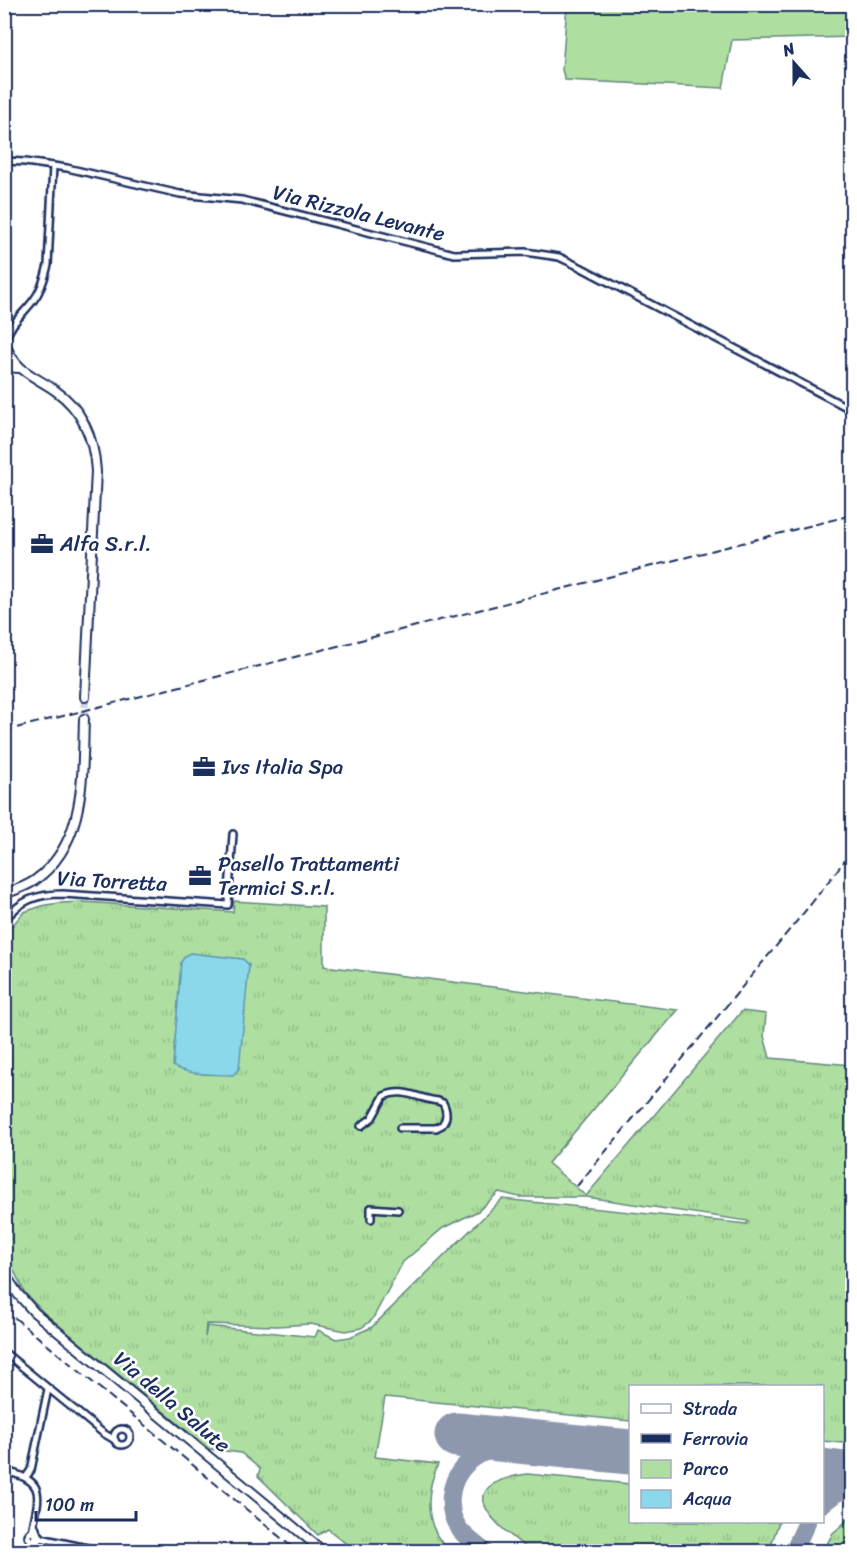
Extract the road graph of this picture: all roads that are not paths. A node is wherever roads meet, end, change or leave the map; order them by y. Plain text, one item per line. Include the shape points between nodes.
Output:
1 (4, 161) edge
2 (53, 166) junction
3 (16, 320) junction
4 (4, 323) edge
5 (5, 344) edge
6 (4, 367) edge
7 (19, 368) junction
8 (852, 410) edge
9 (85, 697) tunnel mouth
10 (84, 719) tunnel mouth
11 (232, 834) dead end
12 (4, 894) edge
13 (4, 921) edge
14 (361, 1126) dead end
15 (400, 1128) dead end
16 (398, 1210) dead end
17 (371, 1219) dead end
18 (4, 1273) edge
19 (4, 1353) edge
20 (48, 1389) junction
21 (115, 1440) dead end
22 (4, 1471) edge
23 (26, 1477) junction
24 (34, 1522) junction
25 (33, 1541) edge
26 (106, 1551) edge
27 (324, 1551) edge

1 - 2 street, Via Rizzola Levante
2 - 3 street via 48,265 34,299
2 - 8 street, Via Rizzola Levante via 180,194 242,200 454,254 525,252 559,257
3 - 4 street
3 - 5 street
5 - 7 street
6 - 7 street
7 - 9 street via 72,405 95,451
10 - 12 street via 80,799 72,833 39,877
11 - 13 street, Via Torretta via 228,905 52,894 27,900
14 - 15 street via 372,1118 384,1096 393,1092 443,1103 447,1113 442,1125
16 - 17 street via 372,1208
18 - 27 street, Via della Salute via 34,1312
19 - 20 street
20 - 21 street
20 - 23 street via 31,1470
22 - 23 street
23 - 24 street via 35,1486 39,1499
24 - 25 street
24 - 25 street via 37,1532
25 - 26 street

